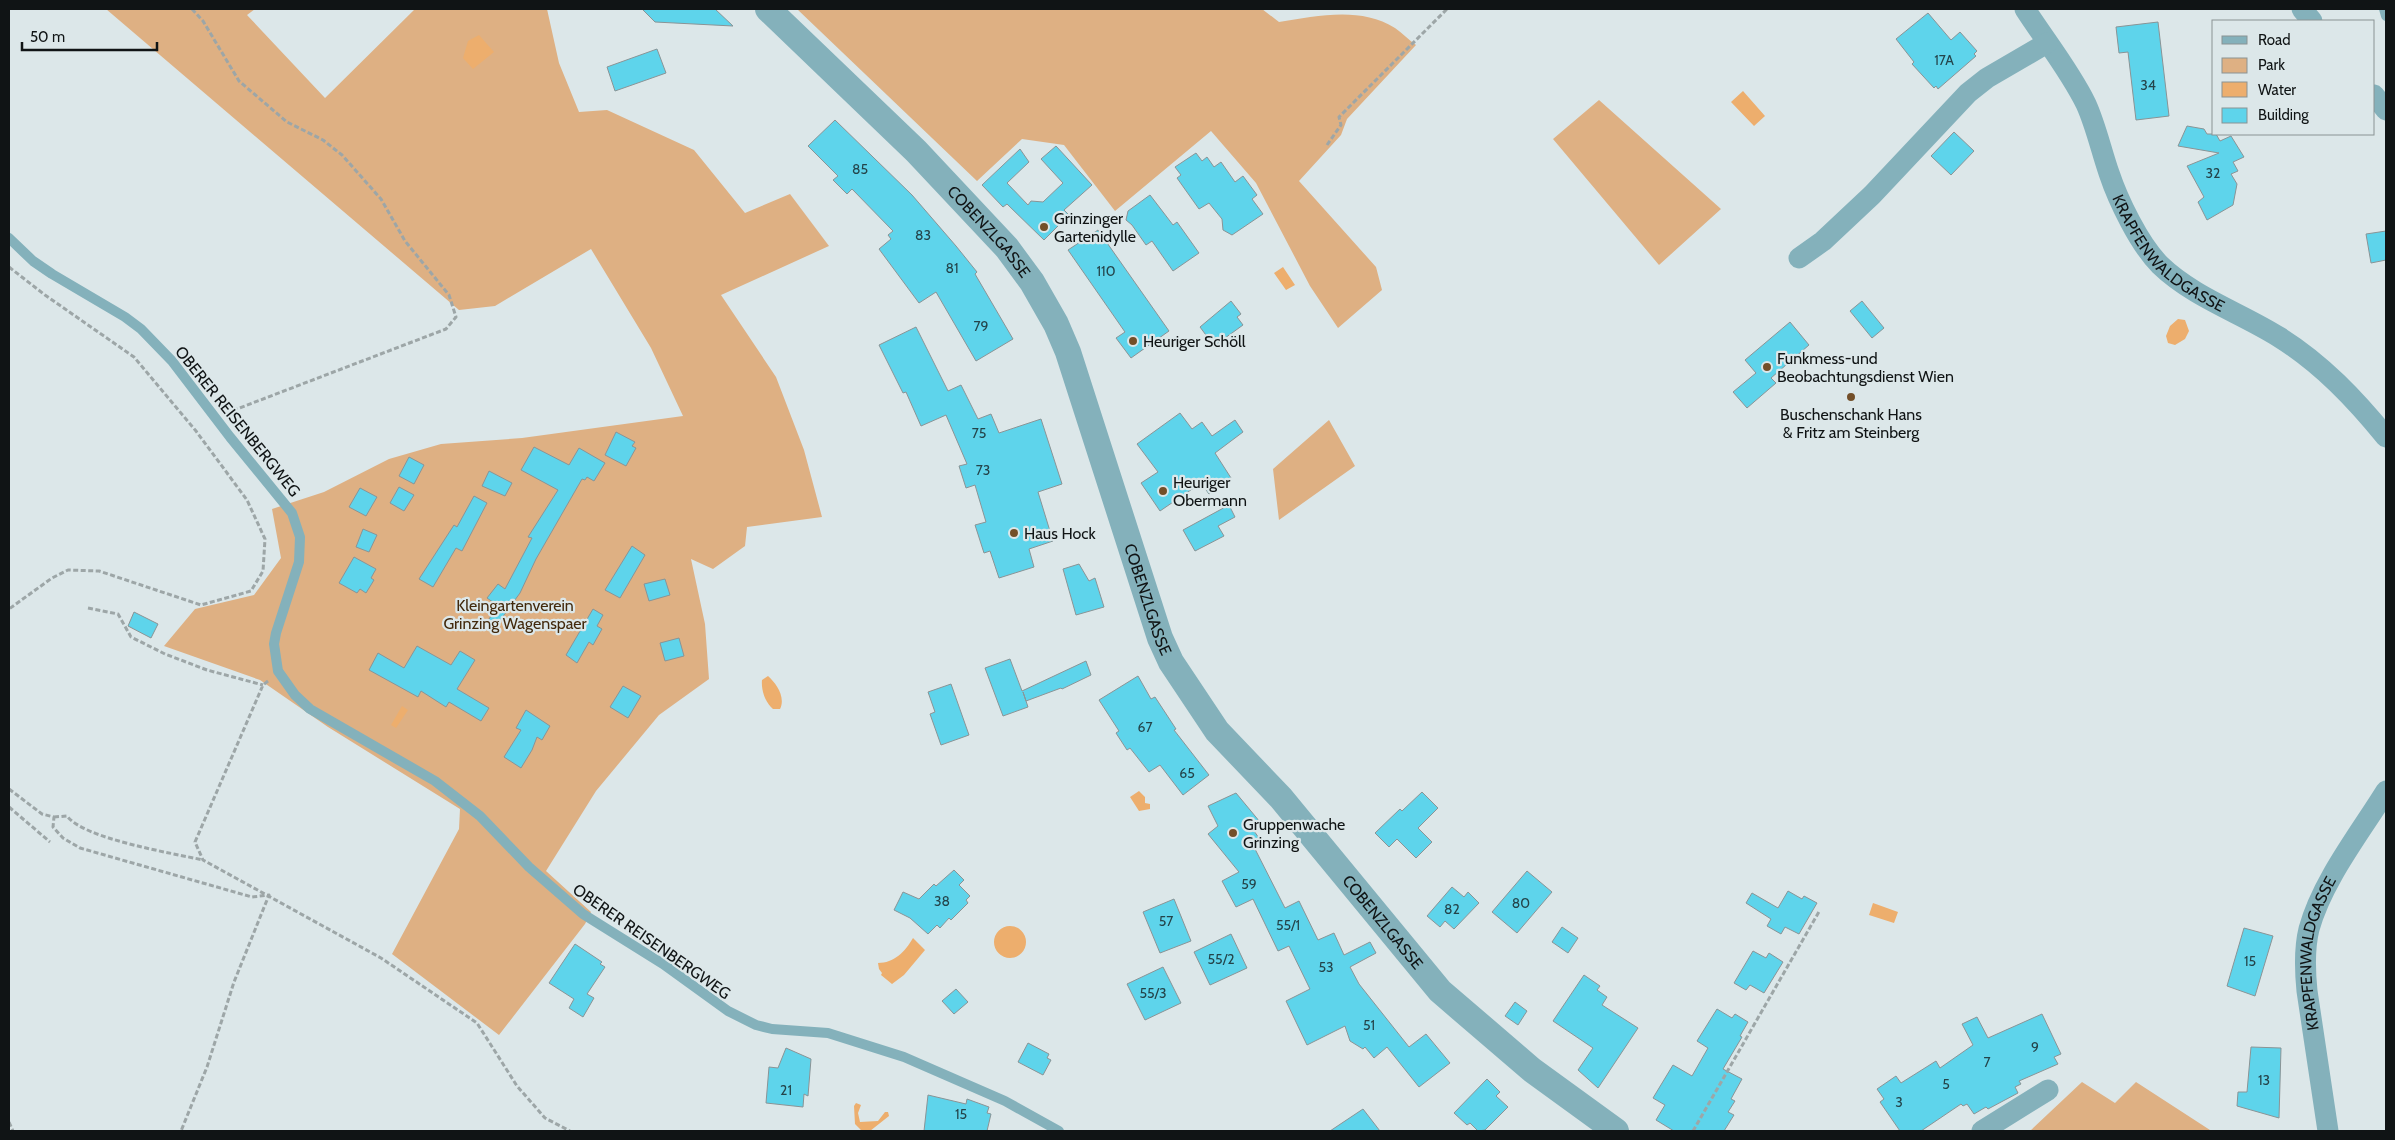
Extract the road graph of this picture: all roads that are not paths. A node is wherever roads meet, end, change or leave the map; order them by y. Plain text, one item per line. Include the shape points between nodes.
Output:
1 (768, 9) edge
2 (2025, 9) edge
3 (2302, 9) edge
4 (2384, 9) edge
5 (2386, 16) edge
6 (2311, 20) edge
7 (2047, 43) junction
8 (2375, 96) edge
9 (2386, 110) edge
10 (9, 238) edge
11 (1799, 258) dead end
12 (2386, 438) edge
13 (2386, 791) edge
14 (2048, 1090) dead end
15 (1059, 1131) edge
16 (1616, 1131) edge
17 (1982, 1131) edge
18 (2328, 1131) edge

1 - 16 street, COBENZLGASSE via 916,151 1007,248 1032,282 1068,352 1160,638 1175,669 1217,731 1287,805 1440,991 1532,1070
2 - 7 street, KRAPFENWALDGASSE
3 - 6 street
4 - 5 lane
7 - 11 street via 1987,78 1968,93 1872,195 1824,241
7 - 12 street, KRAPFENWALDGASSE via 2087,106 2109,175 2149,252 2178,279 2280,337 2319,366 2344,388
8 - 9 street
10 - 15 lane, OBERER REISENBERGWEG via 33,261 141,329 172,361 292,513 300,537 299,562 274,644 278,671 310,709 435,781 480,816 529,867 583,914 663,964 728,1012 756,1025 828,1032 904,1057 1005,1102
13 - 18 street, KRAPFENWALDGASSE via 2328,883 2309,930 2305,968 2307,991
14 - 17 street

